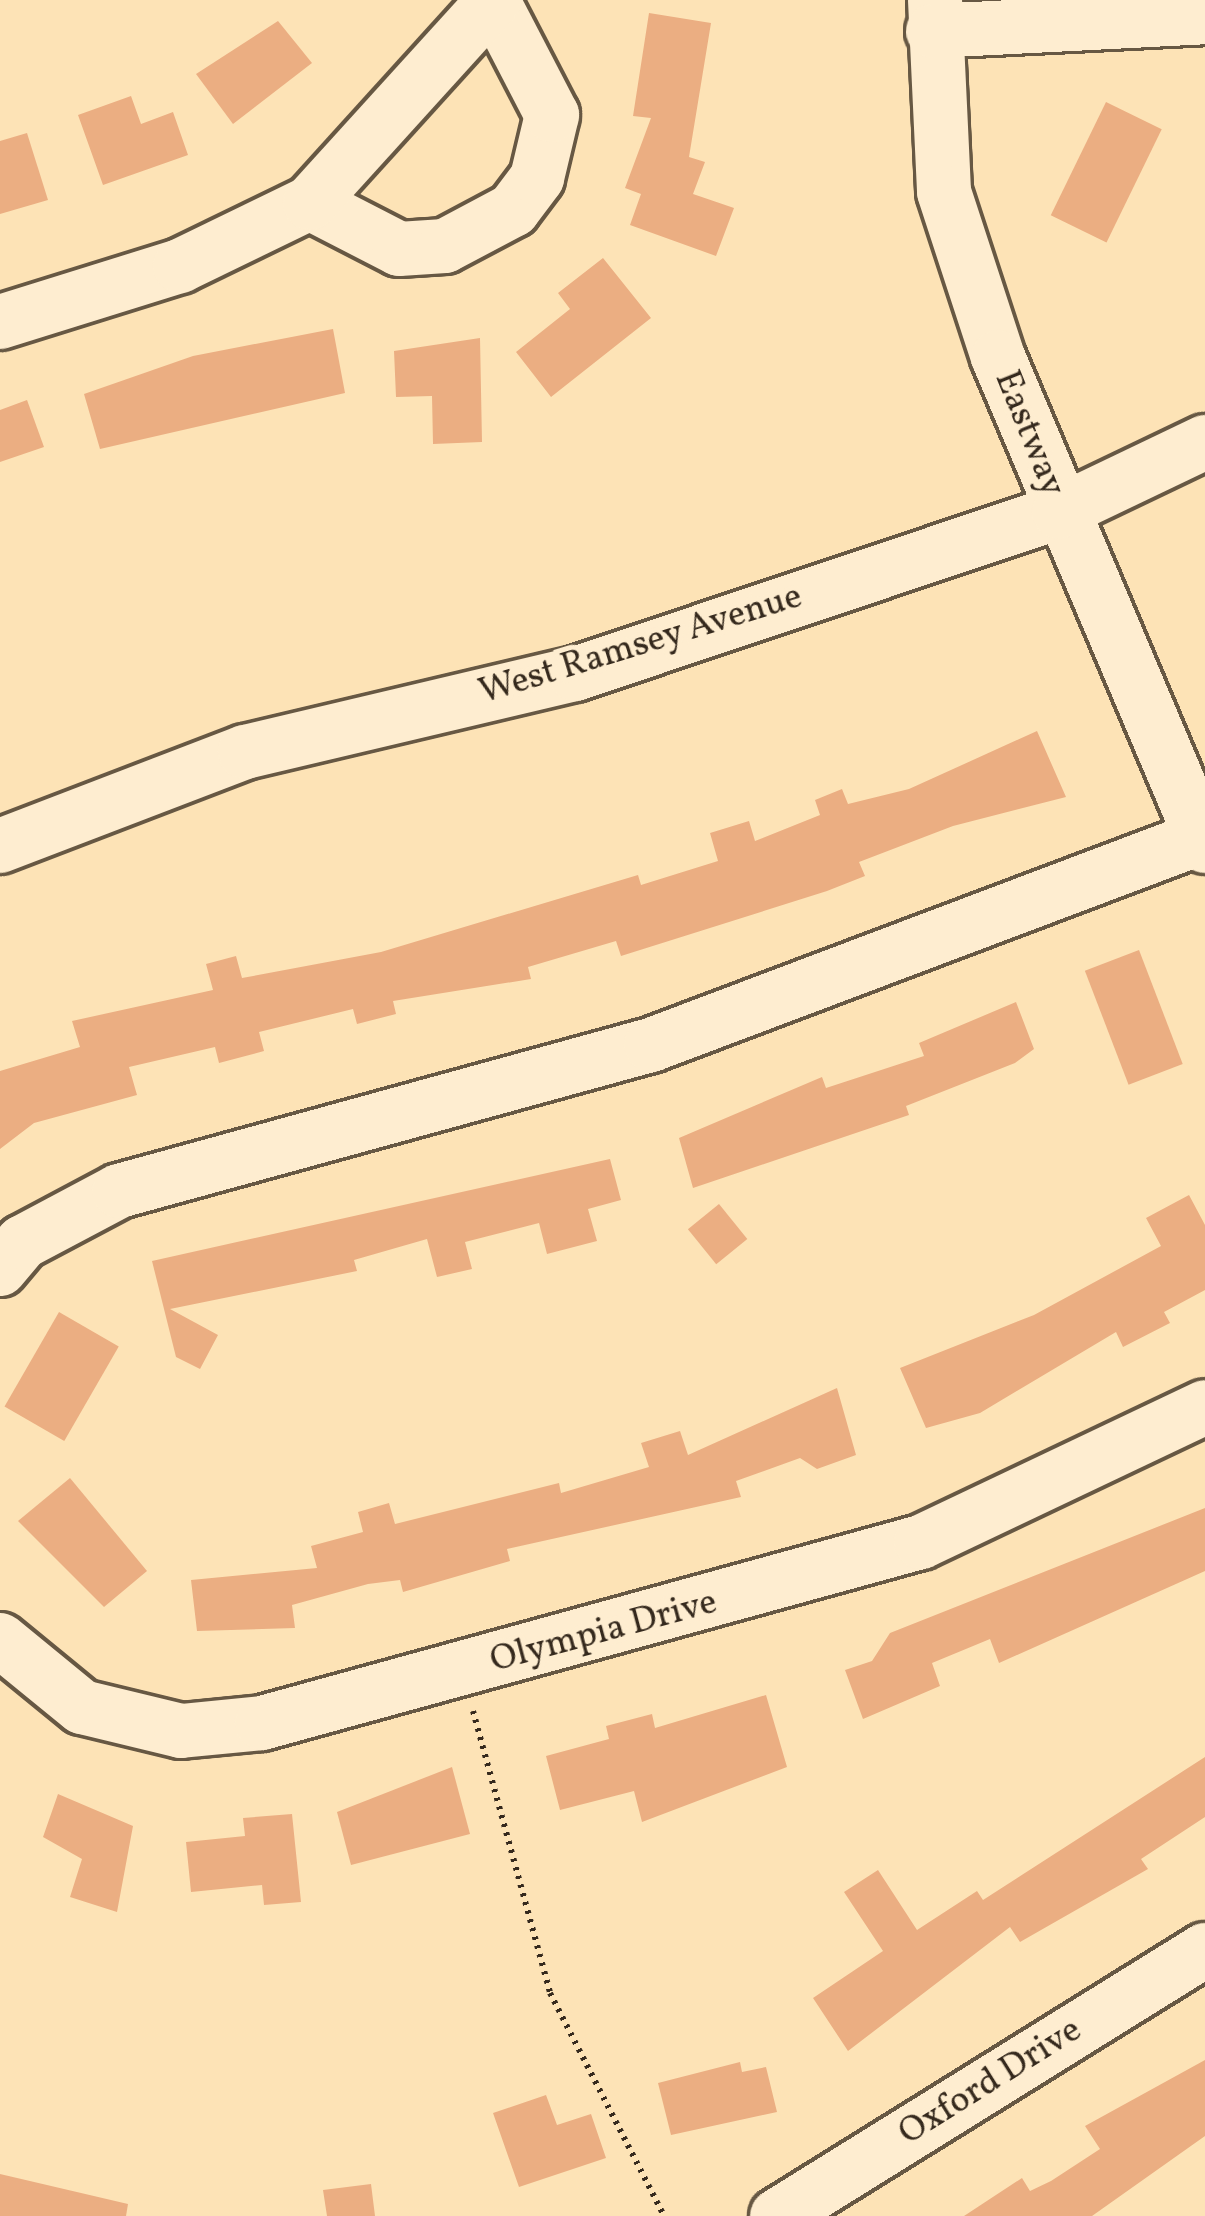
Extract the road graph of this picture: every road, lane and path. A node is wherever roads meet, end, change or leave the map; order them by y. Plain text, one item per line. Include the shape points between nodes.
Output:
1 (494, 0) edge
2 (934, 16) edge
3 (1205, 17) edge
4 (310, 203) junction
5 (0, 322) edge
6 (1205, 442) edge
7 (1059, 512) junction
8 (1204, 840) edge
9 (0, 846) edge
10 (0, 1269) edge
11 (1205, 1407) edge
12 (0, 1640) edge
13 (460, 1671) junction
14 (1205, 1950) edge
15 (664, 2216) edge
16 (777, 2216) edge

1 - 4 street
1 - 4 street via 552,115 537,178 513,210 445,247 399,249
2 - 3 street
2 - 7 street, Eastway via 944,192
4 - 5 street via 180,266
6 - 7 street, West Ramsey Avenue
7 - 8 street, Eastway
7 - 9 street, West Ramsey Avenue via 575,674 245,752
8 - 10 street via 651,1045 119,1191 23,1242
11 - 13 street, Olympia Drive via 921,1542
12 - 13 street, Olympia Drive via 82,1707 181,1731 262,1723
13 - 15 path via 550,1993
14 - 16 street, Oxford Drive

